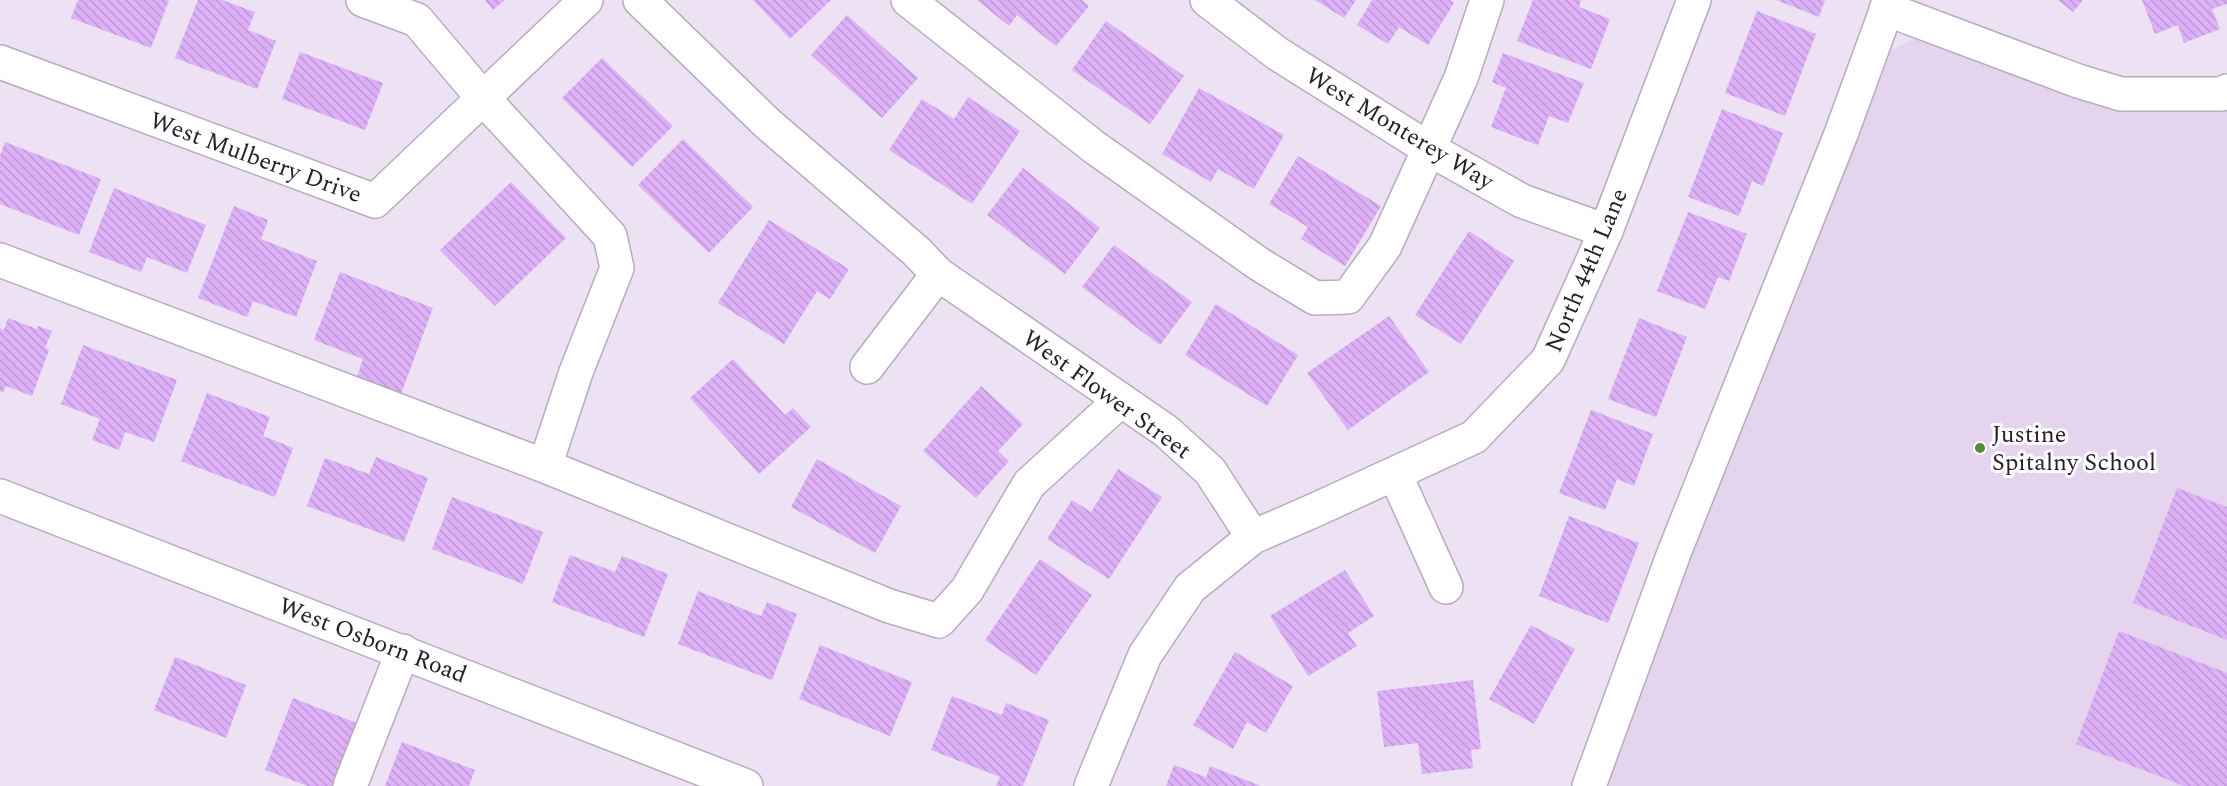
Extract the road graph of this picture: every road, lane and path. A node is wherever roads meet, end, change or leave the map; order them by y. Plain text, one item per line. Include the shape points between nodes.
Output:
1 (363, 0) edge
2 (586, 0) edge
3 (640, 0) edge
4 (908, 0) edge
5 (1207, 0) edge
6 (1487, 0) edge
7 (1694, 0) edge
8 (1888, 4) edge
9 (0, 62) edge
10 (2227, 91) edge
11 (482, 97) junction
12 (1429, 149) junction
13 (1606, 231) junction
14 (0, 260) edge
15 (938, 274) junction
16 (867, 366) dead end
17 (1121, 400) junction
18 (545, 466) junction
19 (1395, 474) junction
20 (0, 496) edge
21 (1253, 537) junction
22 (1446, 587) dead end
23 (403, 651) junction
24 (350, 786) edge
25 (746, 786) edge
26 (1091, 786) edge
27 (1588, 786) edge

1 - 11 street via 417,20
2 - 11 street, West Mulberry Drive
3 - 15 street, West Flower Street via 768,124
4 - 12 street via 1094,147 1259,264 1315,298 1348,297 1384,246
5 - 12 street, West Monterey Way via 1278,54
6 - 12 street via 1461,78
7 - 13 street, North 44th Lane
8 - 10 street via 2078,81 2121,94
8 - 27 street via 1841,134 1674,553
9 - 11 street, West Mulberry Drive via 375,201
11 - 18 street via 610,236 617,268
12 - 13 street, West Monterey Way via 1522,201
13 - 19 street, North 44th Lane via 1548,360 1474,437
14 - 18 street
15 - 16 street
15 - 17 street, West Flower Street
17 - 18 street via 1029,484 967,590 939,621 878,602
17 - 21 street, West Flower Street via 1166,431 1210,471
19 - 21 street, North 44th Lane
19 - 22 street
20 - 23 street, West Osborn Road
21 - 26 street, North 44th Lane via 1190,588 1145,655
23 - 24 street
23 - 25 street, West Osborn Road

